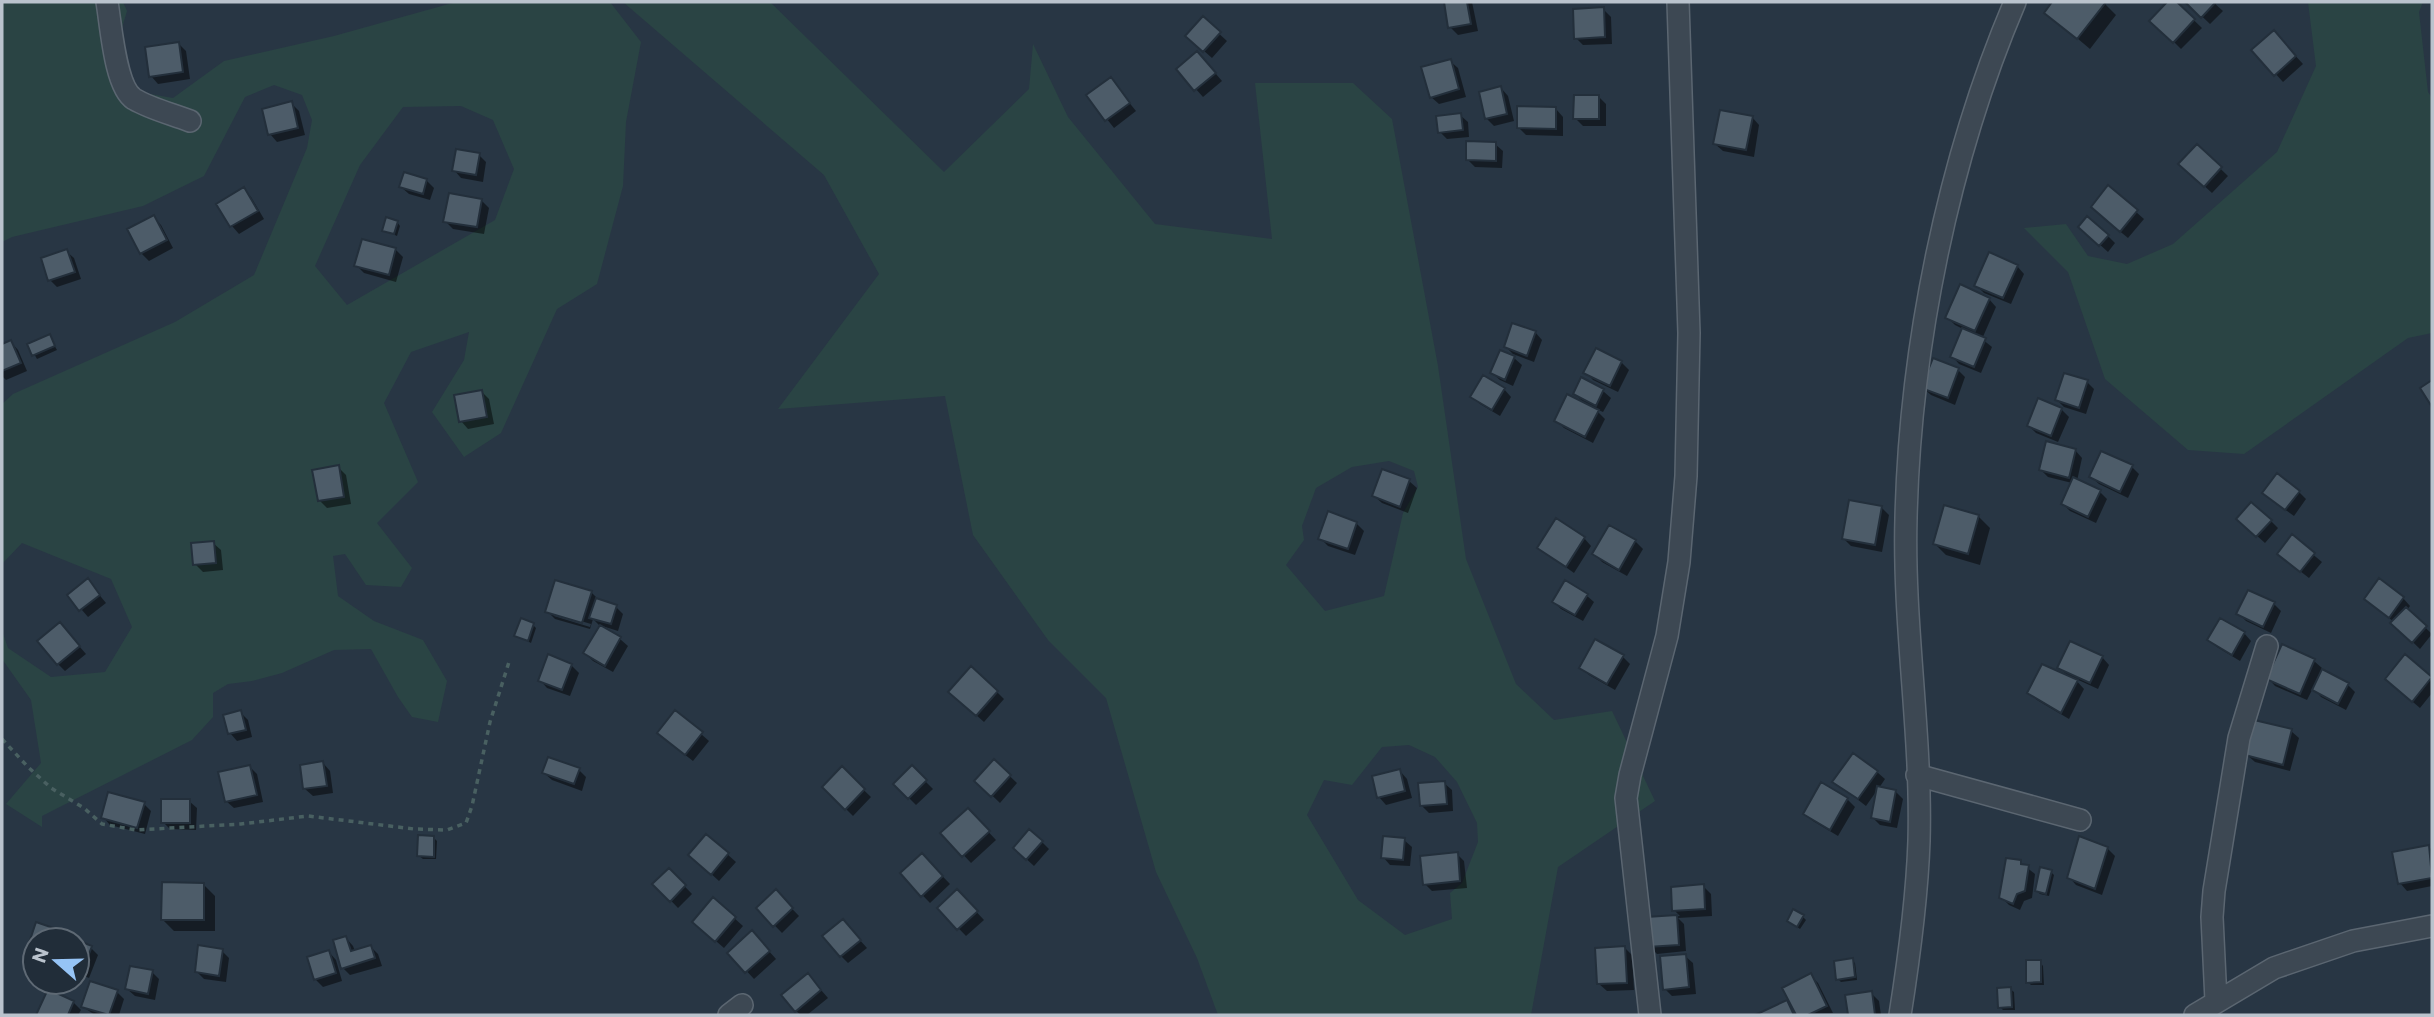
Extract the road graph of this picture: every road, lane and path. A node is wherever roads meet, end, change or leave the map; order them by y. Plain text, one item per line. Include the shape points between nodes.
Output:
1 (107, 2) edge
2 (1678, 2) edge
3 (2015, 2) edge
4 (190, 121) dead end
5 (2267, 646) dead end
6 (509, 662) dead end
7 (2, 739) edge
8 (1917, 775) junction
9 (2080, 820) dead end
10 (2432, 926) edge
11 (2217, 1001) junction
12 (1650, 1015) edge
13 (1900, 1015) edge
14 (2195, 1015) edge

1 - 4 street via 126,93
2 - 12 street via 1689,333 1686,476 1667,636 1626,798
3 - 8 street via 1960,162 1917,370 1906,519
5 - 11 street via 2239,738 2214,891
6 - 7 path via 472,806 466,822 447,830 308,816 136,830 102,824 51,788
8 - 9 street
8 - 13 street via 1919,841
10 - 11 street via 2366,938 2289,962
11 - 14 street

